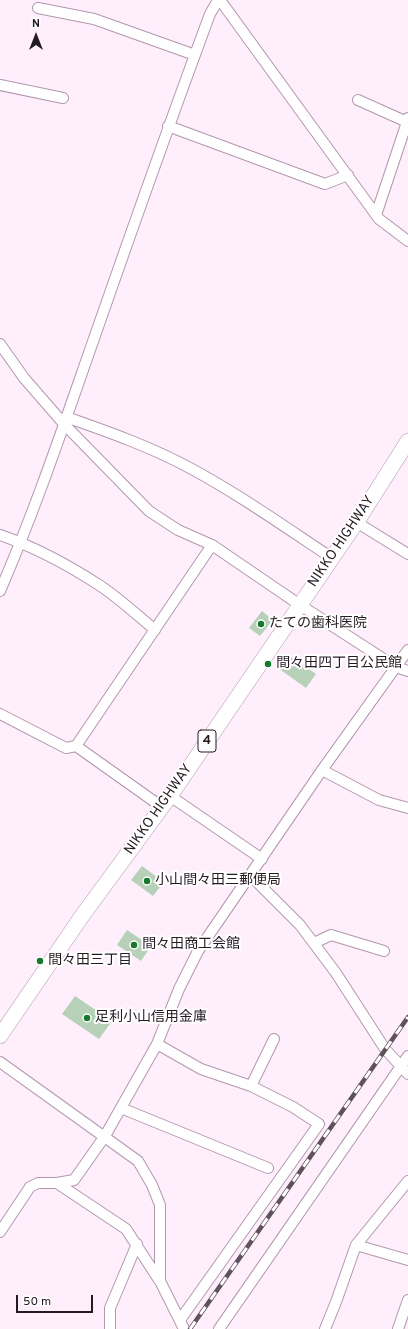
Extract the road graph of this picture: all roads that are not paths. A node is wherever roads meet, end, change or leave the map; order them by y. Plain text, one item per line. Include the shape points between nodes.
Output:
1 (219, 0) edge
2 (38, 8) dead end
3 (195, 55) junction
4 (0, 85) edge
5 (63, 98) dead end
6 (358, 100) dead end
7 (407, 120) edge
8 (168, 126) junction
9 (348, 175) junction
10 (376, 215) junction
11 (408, 241) edge
12 (0, 344) edge
13 (65, 421) junction
14 (408, 442) edge
15 (356, 522) junction
16 (0, 535) edge
17 (21, 542) junction
18 (212, 545) junction
19 (408, 554) edge
20 (332, 558) junction
21 (0, 591) edge
22 (300, 605) junction
23 (155, 630) junction
24 (408, 650) edge
25 (396, 667) junction
26 (408, 671) edge
27 (0, 714) edge
28 (76, 746) junction
29 (322, 770) junction
30 (166, 802) junction
31 (408, 808) edge
32 (262, 859) junction
33 (250, 875) junction
34 (314, 944) junction
35 (384, 950) dead end
36 (0, 1036) edge
37 (274, 1039) dead end
38 (157, 1044) junction
39 (408, 1056) edge
40 (0, 1062) edge
41 (401, 1066) junction
42 (408, 1074) edge
43 (251, 1086) junction
44 (121, 1108) junction
45 (105, 1136) junction
46 (268, 1168) dead end
47 (408, 1181) edge
48 (57, 1183) junction
49 (0, 1232) edge
50 (137, 1244) junction
51 (356, 1245) junction
52 (408, 1260) edge
53 (160, 1282) junction
54 (408, 1300) edge
55 (182, 1325) edge
56 (110, 1329) edge
57 (219, 1329) edge
58 (325, 1329) edge
59 (398, 1329) edge

1 - 3 street
1 - 9 street
2 - 3 street via 94,19
3 - 8 street
4 - 5 street
6 - 7 street
7 - 10 street
8 - 9 street via 325,184
8 - 13 street
9 - 10 street
10 - 11 street
12 - 13 street via 24,378
13 - 17 street
13 - 18 street via 149,511 178,530
13 - 20 street via 120,436 189,468 224,487
14 - 15 highway, NIKKO HIGHWAY / 4
15 - 19 street
15 - 20 highway, NIKKO HIGHWAY / 4
16 - 17 street
17 - 21 street
17 - 23 street via 100,586
18 - 22 street
18 - 23 street
20 - 22 highway, NIKKO HIGHWAY / 4
22 - 25 street
22 - 30 highway, NIKKO HIGHWAY / 4
23 - 28 street
24 - 25 street
25 - 26 street
25 - 29 street
27 - 28 street via 66,748
28 - 30 street
29 - 31 street via 379,800
29 - 32 street
30 - 32 street
30 - 36 highway, NIKKO HIGHWAY / 4 via 82,916
32 - 33 street
33 - 34 street via 300,925
33 - 38 street via 198,950
34 - 35 street via 331,935
34 - 41 street via 336,973 385,1050
37 - 43 street
38 - 43 street via 201,1069
38 - 44 street
39 - 41 street
40 - 45 street
41 - 42 street
41 - 57 street
43 - 55 street via 293,1107 319,1124
44 - 45 street
44 - 46 street
45 - 48 street via 74,1180
45 - 53 street via 138,1161 160,1205
47 - 51 street
48 - 49 street via 38,1183 30,1187
48 - 50 street via 126,1229
50 - 53 street
50 - 56 street via 110,1308
51 - 52 street
51 - 58 street
53 - 55 street
54 - 59 street

